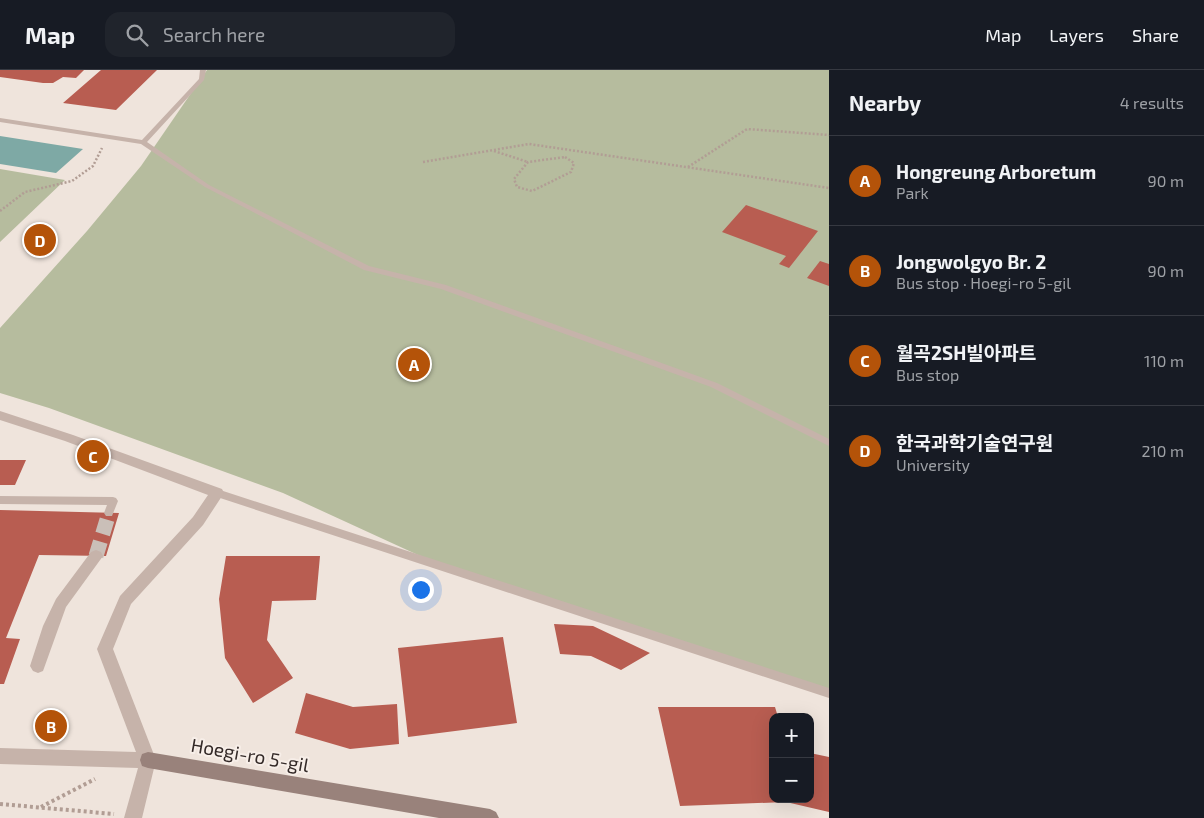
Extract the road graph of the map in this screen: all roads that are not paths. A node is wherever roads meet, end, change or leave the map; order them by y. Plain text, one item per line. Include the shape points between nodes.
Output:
1 (203, 70) edge
2 (0, 120) edge
3 (144, 142) junction
4 (0, 415) edge
5 (829, 443) edge
6 (217, 494) junction
7 (0, 500) edge
8 (109, 513) dead end
9 (96, 556) tunnel mouth
10 (38, 666) dead end
11 (782, 678) junction
12 (829, 693) edge
13 (829, 699) edge
14 (0, 756) edge
15 (148, 760) junction
16 (128, 816) edge
17 (490, 818) edge

1 - 3 lane via 202,79
2 - 3 lane
3 - 5 lane via 207,186 367,268 443,287 714,385
4 - 6 street
6 - 11 lane
6 - 15 street via 198,521 125,600 105,649
7 - 8 lane via 113,501
9 - 10 street via 60,604
11 - 12 lane
11 - 13 lane
14 - 15 street, Hoegi-ro 5-gil
15 - 16 street
15 - 17 street, Hoegi-ro 5-gil

